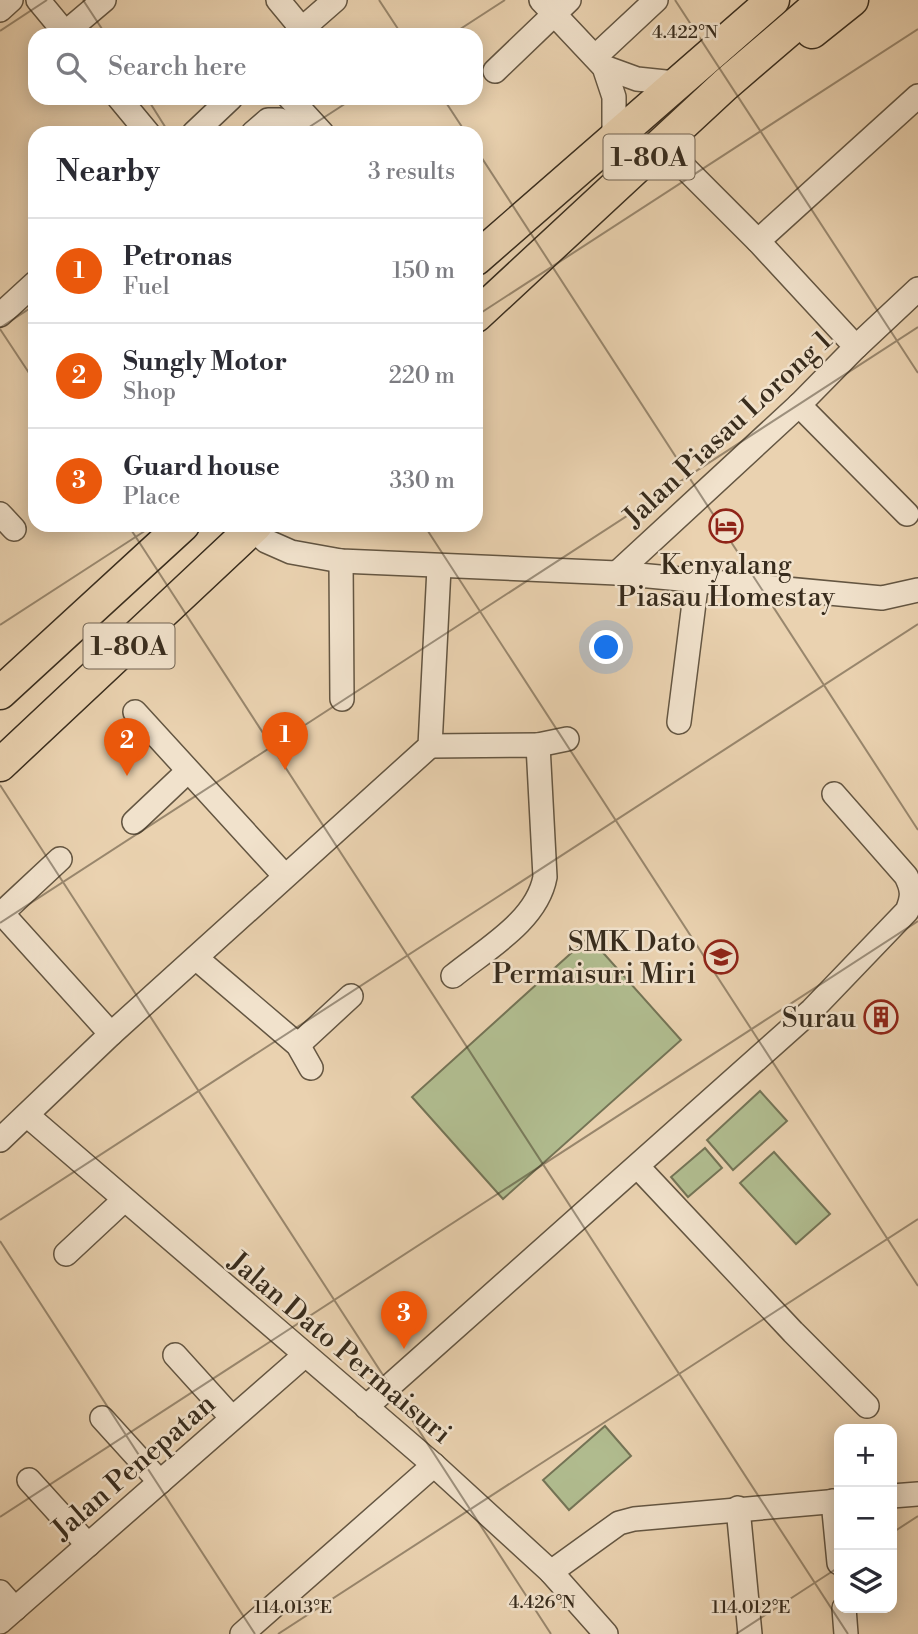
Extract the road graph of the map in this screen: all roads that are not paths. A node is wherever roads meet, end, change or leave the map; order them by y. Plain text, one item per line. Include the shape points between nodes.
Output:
1 (11, 0) edge
2 (38, 0) edge
3 (104, 0) edge
4 (278, 0) edge
5 (335, 0) edge
6 (656, 0) edge
7 (824, 0) edge
8 (852, 0) edge
9 (555, 5) edge
10 (765, 5) edge
11 (0, 10) edge
12 (61, 28) edge
13 (73, 28) edge
14 (296, 28) edge
15 (303, 28) edge
16 (600, 62) junction
17 (495, 71) dead end
18 (676, 83) junction
19 (918, 96) edge
20 (705, 104) junction
21 (125, 105) edge
22 (224, 105) edge
23 (296, 105) edge
24 (142, 126) edge
25 (201, 126) edge
26 (261, 126) edge
27 (286, 126) edge
28 (316, 126) edge
29 (614, 136) junction
30 (662, 145) junction
31 (758, 241) junction
32 (483, 253) edge
33 (28, 289) edge
34 (918, 289) edge
35 (483, 310) edge
36 (0, 315) edge
37 (856, 347) junction
38 (799, 405) junction
39 (907, 514) dead end
40 (175, 532) edge
41 (249, 532) edge
42 (258, 532) edge
43 (341, 561) junction
44 (439, 568) junction
45 (617, 573) junction
46 (697, 579) junction
47 (918, 590) edge
48 (0, 693) edge
49 (342, 699) dead end
50 (135, 712) dead end
51 (679, 722) dead end
52 (567, 740) dead end
53 (538, 745) junction
54 (430, 746) junction
55 (0, 765) edge
56 (188, 771) junction
57 (834, 794) dead end
58 (134, 822) dead end
59 (60, 859) dead end
60 (284, 875) junction
61 (3, 919) edge
62 (196, 958) junction
63 (453, 976) dead end
64 (351, 996) dead end
65 (111, 1034) junction
66 (298, 1045) junction
67 (311, 1068) dead end
68 (28, 1116) junction
69 (0, 1140) edge
70 (638, 1167) junction
71 (124, 1200) junction
72 (66, 1254) dead end
73 (175, 1355) dead end
74 (305, 1355) junction
75 (867, 1406) dead end
76 (366, 1407) junction
77 (102, 1418) dead end
78 (232, 1418) junction
79 (434, 1465) junction
80 (30, 1480) dead end
81 (160, 1482) junction
82 (918, 1494) edge
83 (897, 1496) edge
84 (834, 1501) edge
85 (738, 1508) junction
86 (88, 1545) junction
87 (551, 1572) junction
88 (5, 1607) edge
89 (844, 1613) edge
90 (242, 1634) edge
91 (606, 1634) edge
92 (750, 1634) edge
93 (846, 1634) edge

1 - 11 street
2 - 12 street
3 - 13 street
4 - 14 street
5 - 15 street
6 - 16 street
7 - 20 highway, 1-80A
8 - 20 highway via 807,37
9 - 16 street
9 - 17 street
10 - 18 highway
16 - 18 street via 636,79
16 - 29 street via 614,97
18 - 29 highway
19 - 31 street
20 - 30 highway, 1-80A
21 - 24 street
22 - 25 street
23 - 28 street
26 - 27 street via 268,120 280,120
29 - 32 highway
30 - 31 street, Jalan Piasau Lorong 1
30 - 35 highway, 1-80A
31 - 37 street, Jalan Piasau Lorong 1
33 - 36 street
34 - 37 street
37 - 38 street, Jalan Piasau Lorong 1
38 - 39 street
38 - 45 street, Jalan Piasau Lorong 1
40 - 48 highway
41 - 55 highway, 1-80A
42 - 43 street via 290,552
43 - 44 street
43 - 49 street
44 - 45 street
44 - 54 street
45 - 46 street
46 - 47 street via 882,598
46 - 51 street
50 - 56 street
52 - 53 street
53 - 54 street
53 - 63 street via 542,893 533,908
54 - 60 street
56 - 58 street
56 - 60 street
57 - 70 street via 906,876 912,898 906,911 812,1010
59 - 61 street
60 - 62 street
61 - 65 street
62 - 65 street
62 - 66 street
64 - 66 street
65 - 68 street
66 - 67 street
68 - 69 street
68 - 71 street, Jalan Dato Permaisuri
70 - 75 street
70 - 76 street
71 - 72 street
71 - 74 street, Jalan Dato Permaisuri
73 - 78 street
74 - 76 street, Jalan Dato Permaisuri
74 - 78 street, Jalan Penepatan
76 - 79 street, Jalan Dato Permaisuri
77 - 81 street
78 - 81 street, Jalan Penepatan
79 - 87 street, Jalan Dato Permaisuri
79 - 90 street
80 - 86 street
81 - 86 street, Jalan Penepatan
82 - 83 street
84 - 85 street
85 - 87 street via 619,1523
85 - 92 street
86 - 88 street, Jalan Penepatan
87 - 91 street, Jalan Dato Permaisuri
89 - 93 street

